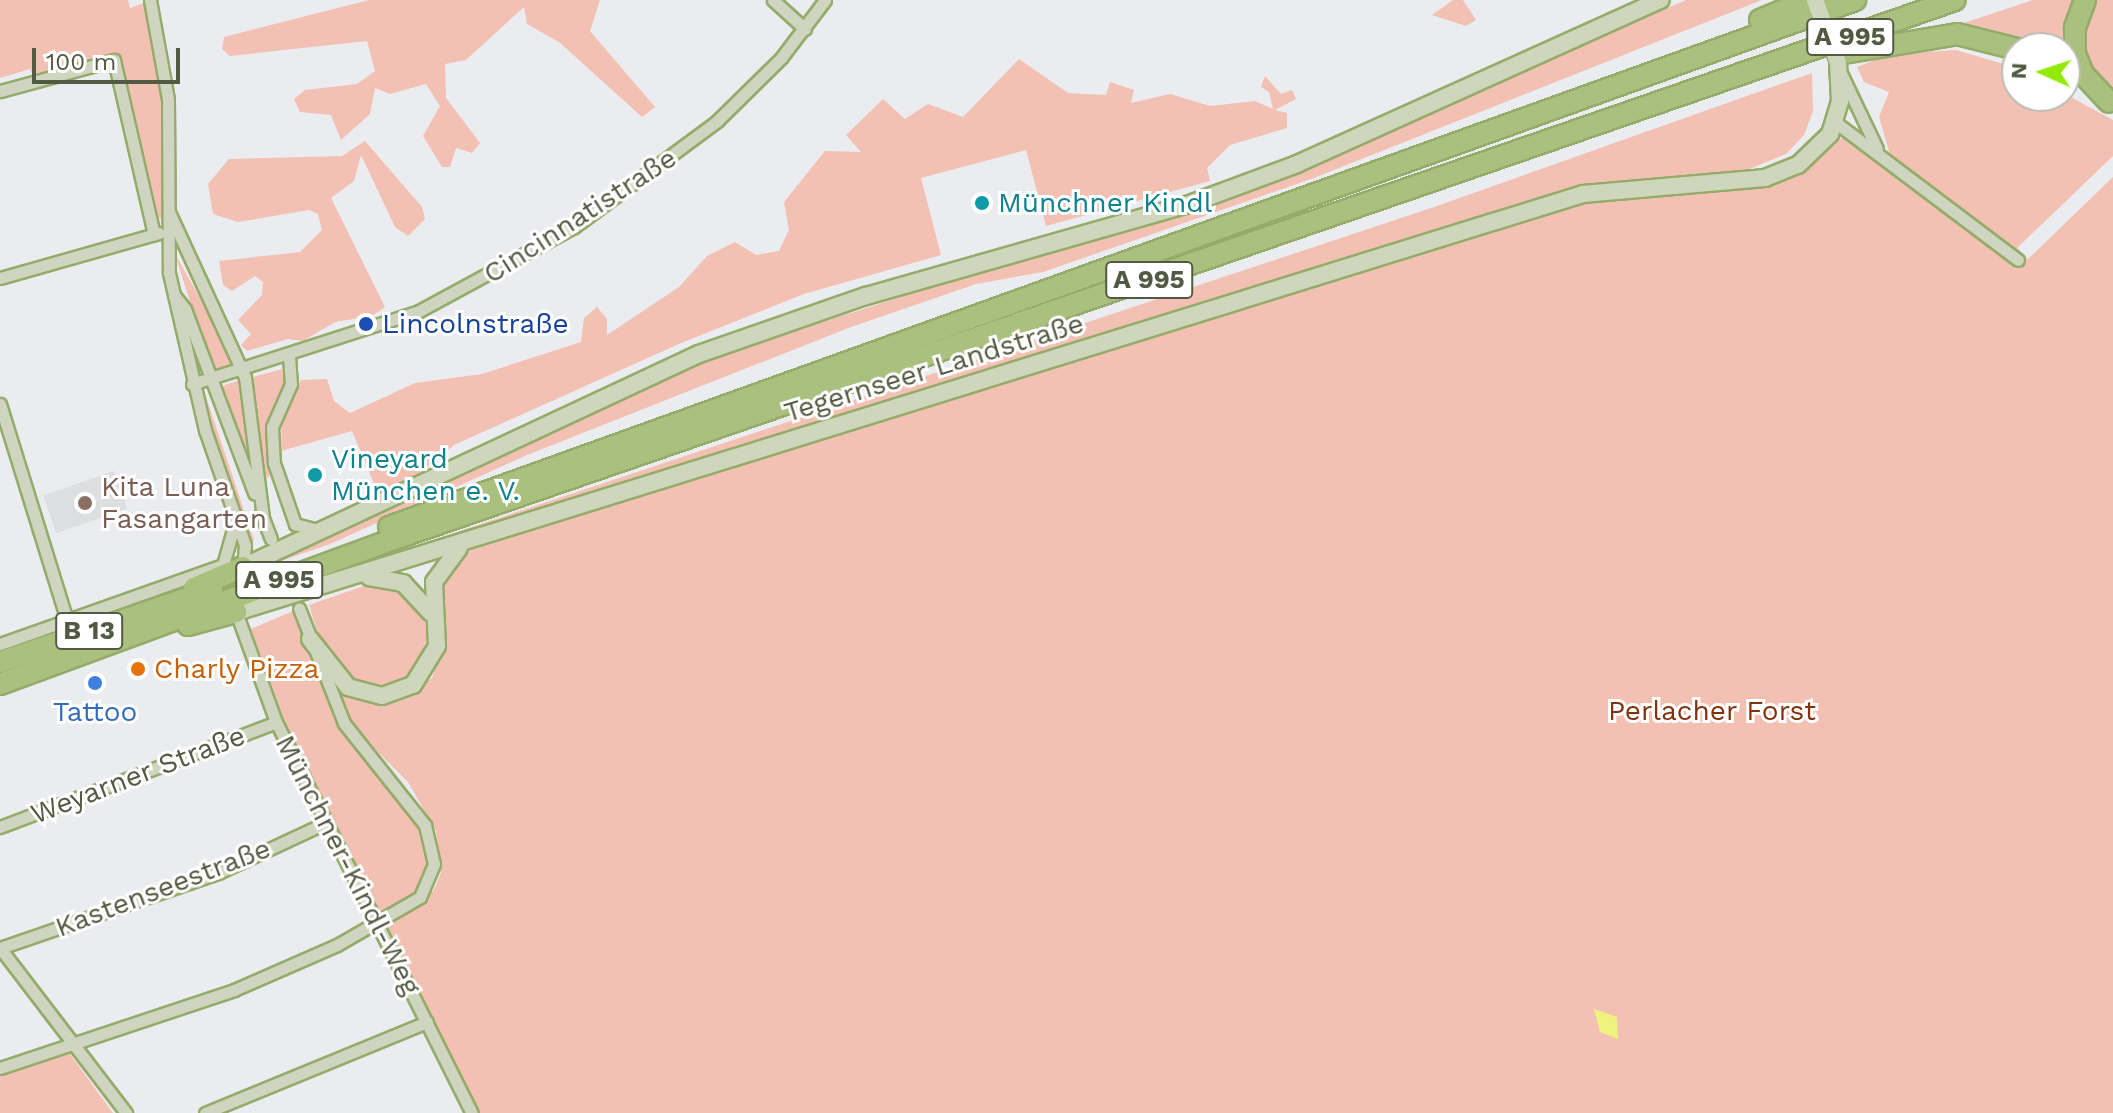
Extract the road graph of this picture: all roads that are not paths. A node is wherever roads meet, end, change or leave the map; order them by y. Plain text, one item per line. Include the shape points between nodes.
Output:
1 (150, 0) edge
2 (773, 0) edge
3 (825, 0) edge
4 (1661, 0) edge
5 (1808, 0) edge
6 (1815, 0) edge
7 (1855, 0) edge
8 (1955, 0) edge
9 (2085, 0) edge
10 (1642, 4) edge
11 (805, 29) junction
12 (2001, 45) edge
13 (1703, 53) junction
14 (1745, 76) junction
15 (1843, 80) junction
16 (2081, 86) edge
17 (0, 91) edge
18 (2111, 103) edge
19 (1835, 122) junction
20 (1874, 147) junction
21 (165, 231) junction
22 (2018, 260) dead end
23 (0, 278) edge
24 (174, 295) junction
25 (289, 356) junction
26 (242, 369) junction
27 (211, 379) junction
28 (192, 384) junction
29 (0, 404) edge
30 (263, 517) junction
31 (236, 519) junction
32 (330, 526) junction
33 (271, 539) tunnel mouth
34 (464, 544) junction
35 (320, 552) joint
36 (243, 567) junction
37 (356, 577) junction
38 (182, 606) junction
39 (299, 608) tunnel mouth
40 (236, 612) junction
41 (67, 621) junction
42 (438, 633) junction
43 (310, 639) junction
44 (0, 644) edge
45 (107, 646) junction
46 (0, 662) edge
47 (0, 684) edge
48 (276, 722) junction
49 (325, 823) junction
50 (0, 827) edge
51 (377, 925) junction
52 (0, 948) edge
53 (427, 1022) junction
54 (75, 1043) junction
55 (0, 1068) edge
56 (126, 1113) edge
57 (205, 1113) edge
58 (472, 1113) edge

1 - 21 street via 168,99
2 - 11 street
3 - 11 street, Cincinnatistraße
4 - 10 main road
5 - 13 highway via 1717,38
6 - 15 main road, Tegernseer Landstraße, bridge
7 - 13 highway, A 995
8 - 14 highway, A 995
9 - 18 highway via 2075,28 2075,54 2083,74
10 - 32 main road via 1297,164 1195,202 866,296 699,354
11 - 25 street, Cincinnatistraße via 717,121 574,227 430,306
12 - 14 highway via 1957,34 1901,39
13 - 35 highway, A 995
14 - 38 highway, A 995
15 - 19 main road, Tegernseer Landstraße
15 - 20 street
16 - 18 highway
17 - 21 street via 114,60
19 - 20 street
19 - 34 main road, Tegernseer Landstraße via 1809,157 1765,178 1583,194
20 - 22 street
21 - 23 street
21 - 24 street
21 - 26 street
24 - 27 street
24 - 28 street
25 - 26 street, Cincinnatistraße
25 - 32 street via 291,384 272,427 274,463 289,508 304,531
26 - 27 street, Cincinnatistraße
26 - 30 street
27 - 28 street, Cincinnatistraße
27 - 30 street
28 - 31 street
29 - 41 street
30 - 33 street
31 - 36 street via 245,545
31 - 41 street via 223,565
32 - 36 main road
34 - 37 main road, Tegernseer Landstraße
34 - 42 main road via 434,582
35 - 38 highway, B 13
36 - 38 highway
37 - 40 main road, Tegernseer Landstraße
37 - 42 main road via 393,580 415,591
38 - 45 highway, B 13
38 - 46 highway, B 13
39 - 43 street
40 - 45 highway
40 - 48 street, Münchner-Kindl-Weg
41 - 44 street
42 - 43 main road via 423,676 382,696 362,693 336,678
43 - 51 street via 344,723 406,796 430,840 434,864 427,887 413,905
45 - 47 highway, B 13
48 - 49 street, Münchner-Kindl-Weg
48 - 50 street, Weyarner Straße
49 - 51 street, Münchner-Kindl-Weg
49 - 52 street, Kastenseestraße via 218,873
51 - 53 street, Münchner-Kindl-Weg
51 - 54 street via 234,990
52 - 54 street
53 - 57 street
53 - 58 street, Münchner-Kindl-Weg
54 - 55 street
54 - 56 street

